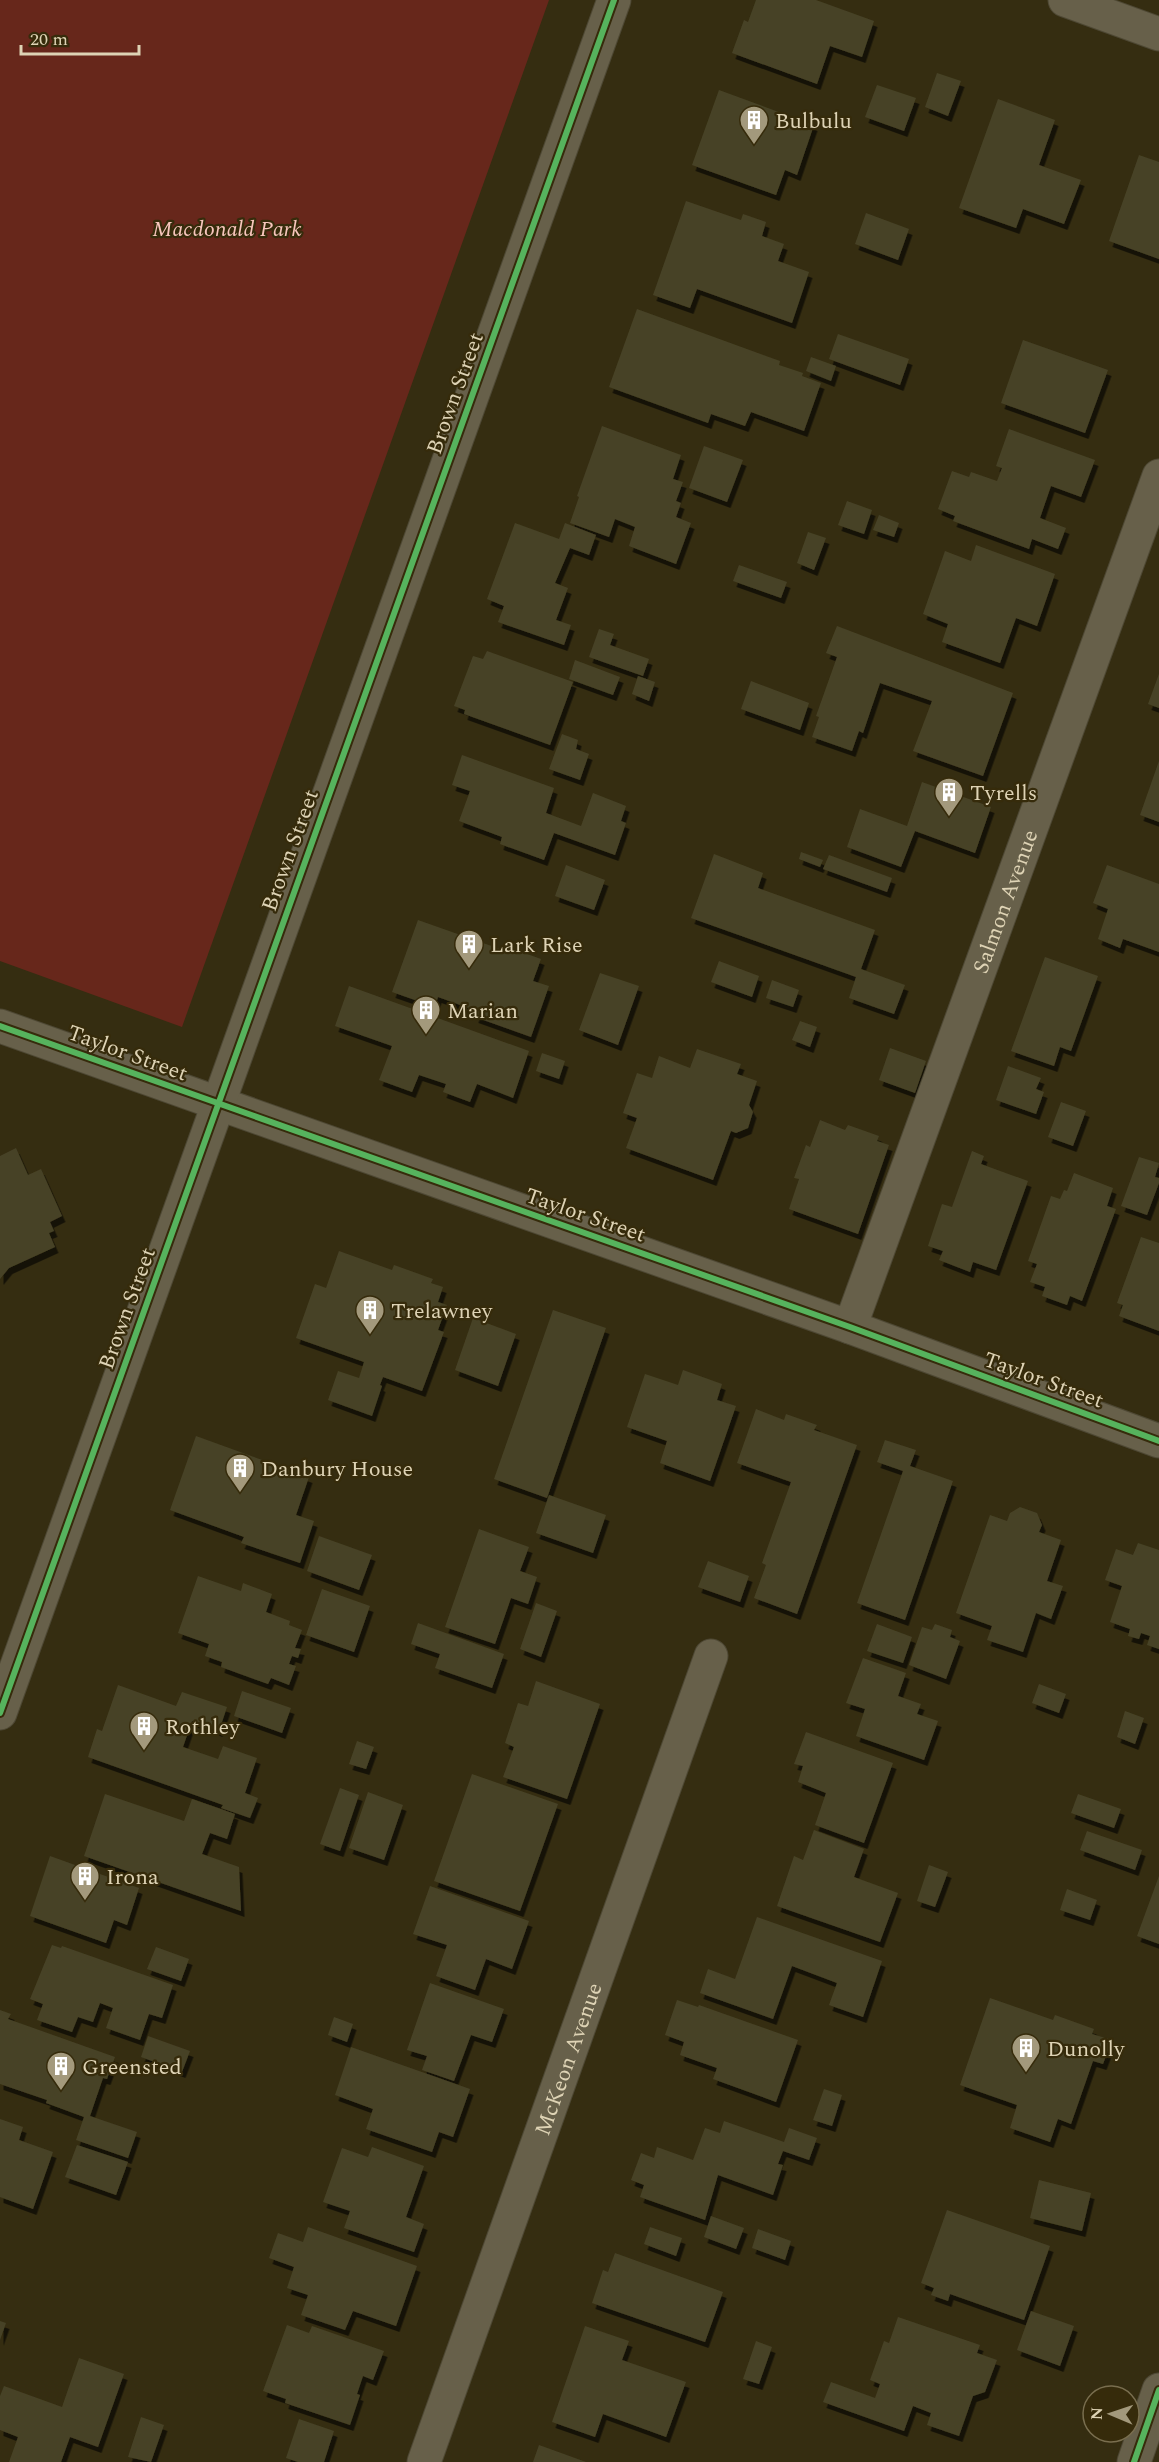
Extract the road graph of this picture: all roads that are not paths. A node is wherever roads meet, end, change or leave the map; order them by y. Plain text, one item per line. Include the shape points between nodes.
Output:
1 (614, 0) edge
2 (1065, 0) edge
3 (1159, 34) edge
4 (1159, 476) edge
5 (0, 1026) edge
6 (218, 1103) junction
7 (850, 1327) junction
8 (1159, 1441) edge
9 (711, 1656) dead end
10 (0, 1713) edge
11 (1159, 2390) edge
12 (424, 2462) edge
13 (1134, 2462) edge

1 - 6 street, Brown Street
2 - 3 street
4 - 7 street, Salmon Avenue
5 - 6 street, Taylor Street
6 - 7 street, Taylor Street
6 - 10 street, Brown Street
7 - 8 street, Taylor Street
9 - 12 street, McKeon Avenue
11 - 13 street

